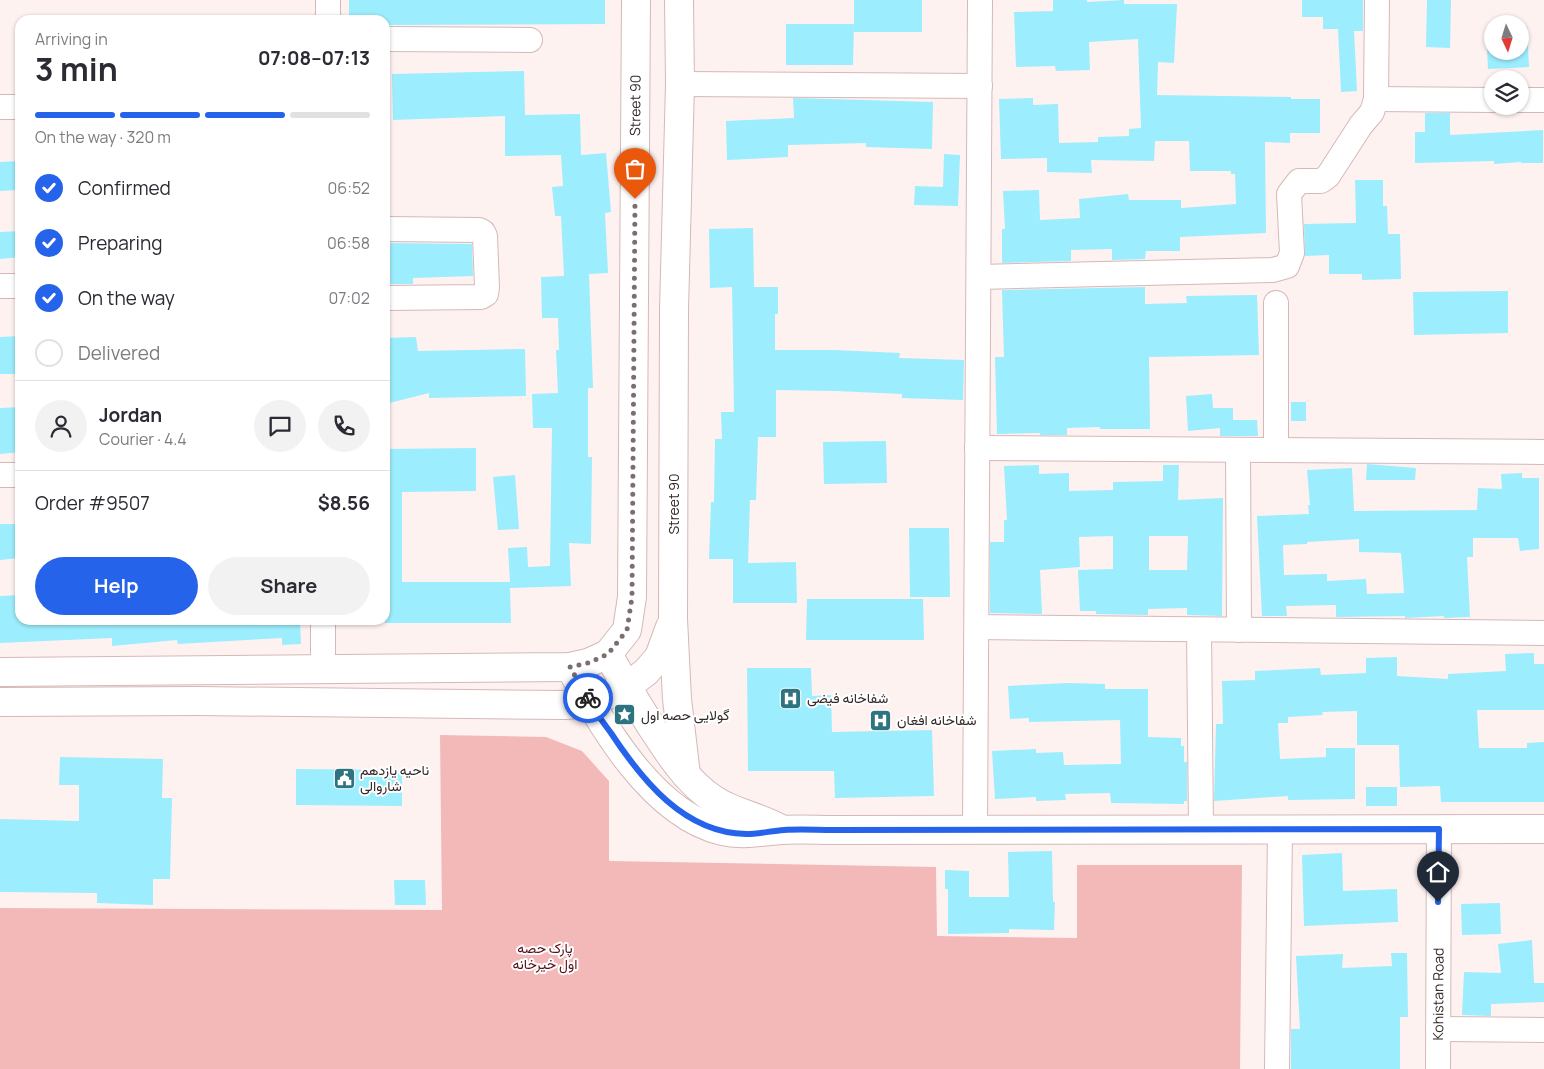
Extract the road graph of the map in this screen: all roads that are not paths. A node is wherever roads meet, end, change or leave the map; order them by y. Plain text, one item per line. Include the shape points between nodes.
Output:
1 (328, 0) edge
2 (636, 0) edge
3 (679, 0) edge
4 (980, 0) edge
5 (1377, 0) edge
6 (328, 15) edge
7 (390, 39) edge
8 (530, 40) dead end
9 (680, 84) junction
10 (980, 86) junction
11 (1376, 99) junction
12 (1484, 100) edge
13 (1529, 100) edge
14 (1544, 100) edge
15 (0, 107) edge
16 (15, 107) edge
17 (390, 229) edge
18 (979, 277) junction
19 (0, 286) edge
20 (15, 286) edge
21 (390, 298) edge
22 (1276, 303) dead end
23 (977, 448) junction
24 (1238, 450) junction
25 (1276, 450) junction
26 (1544, 452) edge
27 (0, 475) edge
28 (15, 475) edge
29 (673, 619) junction
30 (323, 625) edge
31 (977, 627) junction
32 (1199, 630) junction
33 (1239, 630) junction
34 (1544, 633) edge
35 (608, 654) junction
36 (570, 667) junction
37 (323, 668) junction
38 (198, 669) junction
39 (0, 672) edge
40 (626, 687) junction
41 (0, 702) edge
42 (198, 702) junction
43 (590, 702) junction
44 (686, 775) junction
45 (975, 829) junction
46 (1201, 829) junction
47 (1280, 829) junction
48 (1439, 829) junction
49 (1544, 829) edge
50 (783, 830) junction
51 (1438, 1030) junction
52 (1544, 1030) edge
53 (1277, 1069) edge
54 (1438, 1069) edge

1 - 6 street
2 - 35 main road, Street 90 via 632,597 627,630
3 - 9 main road, Street 90
4 - 10 street
5 - 11 street
7 - 8 street
9 - 10 street
9 - 29 main road, Street 90 via 674,320
10 - 18 street
11 - 12 street
11 - 18 street via 1372,112 1328,176 1321,182 1299,181 1293,187 1290,194 1292,253 1287,266 1273,270
13 - 14 street
15 - 16 street
17 - 21 street via 483,232 488,286 486,294 481,297
18 - 23 street
19 - 20 street
22 - 25 street
23 - 24 street
23 - 31 street
24 - 25 street
24 - 33 street
25 - 26 street
27 - 28 street
29 - 40 main road via 659,657
29 - 44 main road, Street 90
30 - 37 street
31 - 32 street
31 - 45 street
32 - 33 street
32 - 46 street
33 - 34 street
35 - 36 main road
35 - 40 main road
36 - 37 main road
36 - 43 main road
37 - 38 main road
38 - 39 main road
38 - 42 main road
40 - 43 main road
40 - 44 main road
41 - 42 main road
42 - 43 main road via 555,705
43 - 50 main road via 642,777 688,817 721,830 745,834
44 - 50 main road via 719,803
45 - 46 main road
45 - 50 main road
46 - 47 main road
47 - 48 main road
47 - 53 street
48 - 49 main road
48 - 51 street, Kohistan Road
51 - 52 street
51 - 54 street, Kohistan Road

